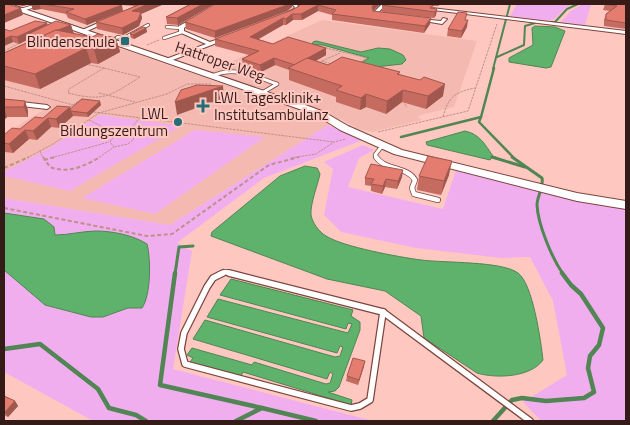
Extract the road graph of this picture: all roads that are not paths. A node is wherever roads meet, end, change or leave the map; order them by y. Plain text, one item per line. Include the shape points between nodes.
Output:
1 (42, 4) edge
2 (384, 4) edge
3 (5, 5) edge
4 (297, 5) edge
5 (414, 6) edge
6 (21, 10) junction
7 (375, 14) junction
8 (385, 16) edge
9 (198, 17) edge
10 (281, 17) edge
11 (371, 19) edge
12 (414, 19) edge
13 (110, 20) edge
14 (443, 23) dead end
15 (66, 25) junction
16 (148, 25) dead end
17 (167, 27) dead end
18 (57, 29) edge
19 (181, 30) junction
20 (83, 31) junction
21 (626, 33) edge
22 (227, 37) edge
23 (164, 38) road end
24 (111, 41) junction
25 (210, 44) junction
26 (168, 60) junction
27 (212, 76) junction
28 (262, 93) junction
29 (4, 102) edge
30 (47, 107) dead end
31 (382, 146) junction
32 (438, 200) dead end
33 (626, 205) edge
34 (383, 312) junction
35 (530, 421) edge

1 - 6 lane
2 - 7 street
3 - 6 main road, Hattroper Weg
4 - 10 street via 296,10
5 - 21 street
6 - 15 main road, Hattroper Weg
7 - 8 street
7 - 11 street
9 - 19 street
12 - 14 street
13 - 20 street
15 - 18 lane
15 - 20 main road, Hattroper Weg
16 - 24 lane
17 - 19 lane
19 - 23 lane
19 - 25 street
20 - 24 main road, Hattroper Weg
22 - 25 street
24 - 26 main road, Hattroper Weg
25 - 26 street
26 - 27 main road, Hattroper Weg
27 - 28 main road, Hattroper Weg
27 - 28 lane via 222,70 236,70 277,84
28 - 31 main road, Hattroper Weg via 321,114
29 - 30 street
31 - 32 lane via 375,155 380,163 412,175 414,194
31 - 33 main road, Hattroper Weg via 531,186
34 - 34 lane via 225,272 213,278 207,287 184,333 181,349 185,364 350,408 370,400
34 - 35 lane

